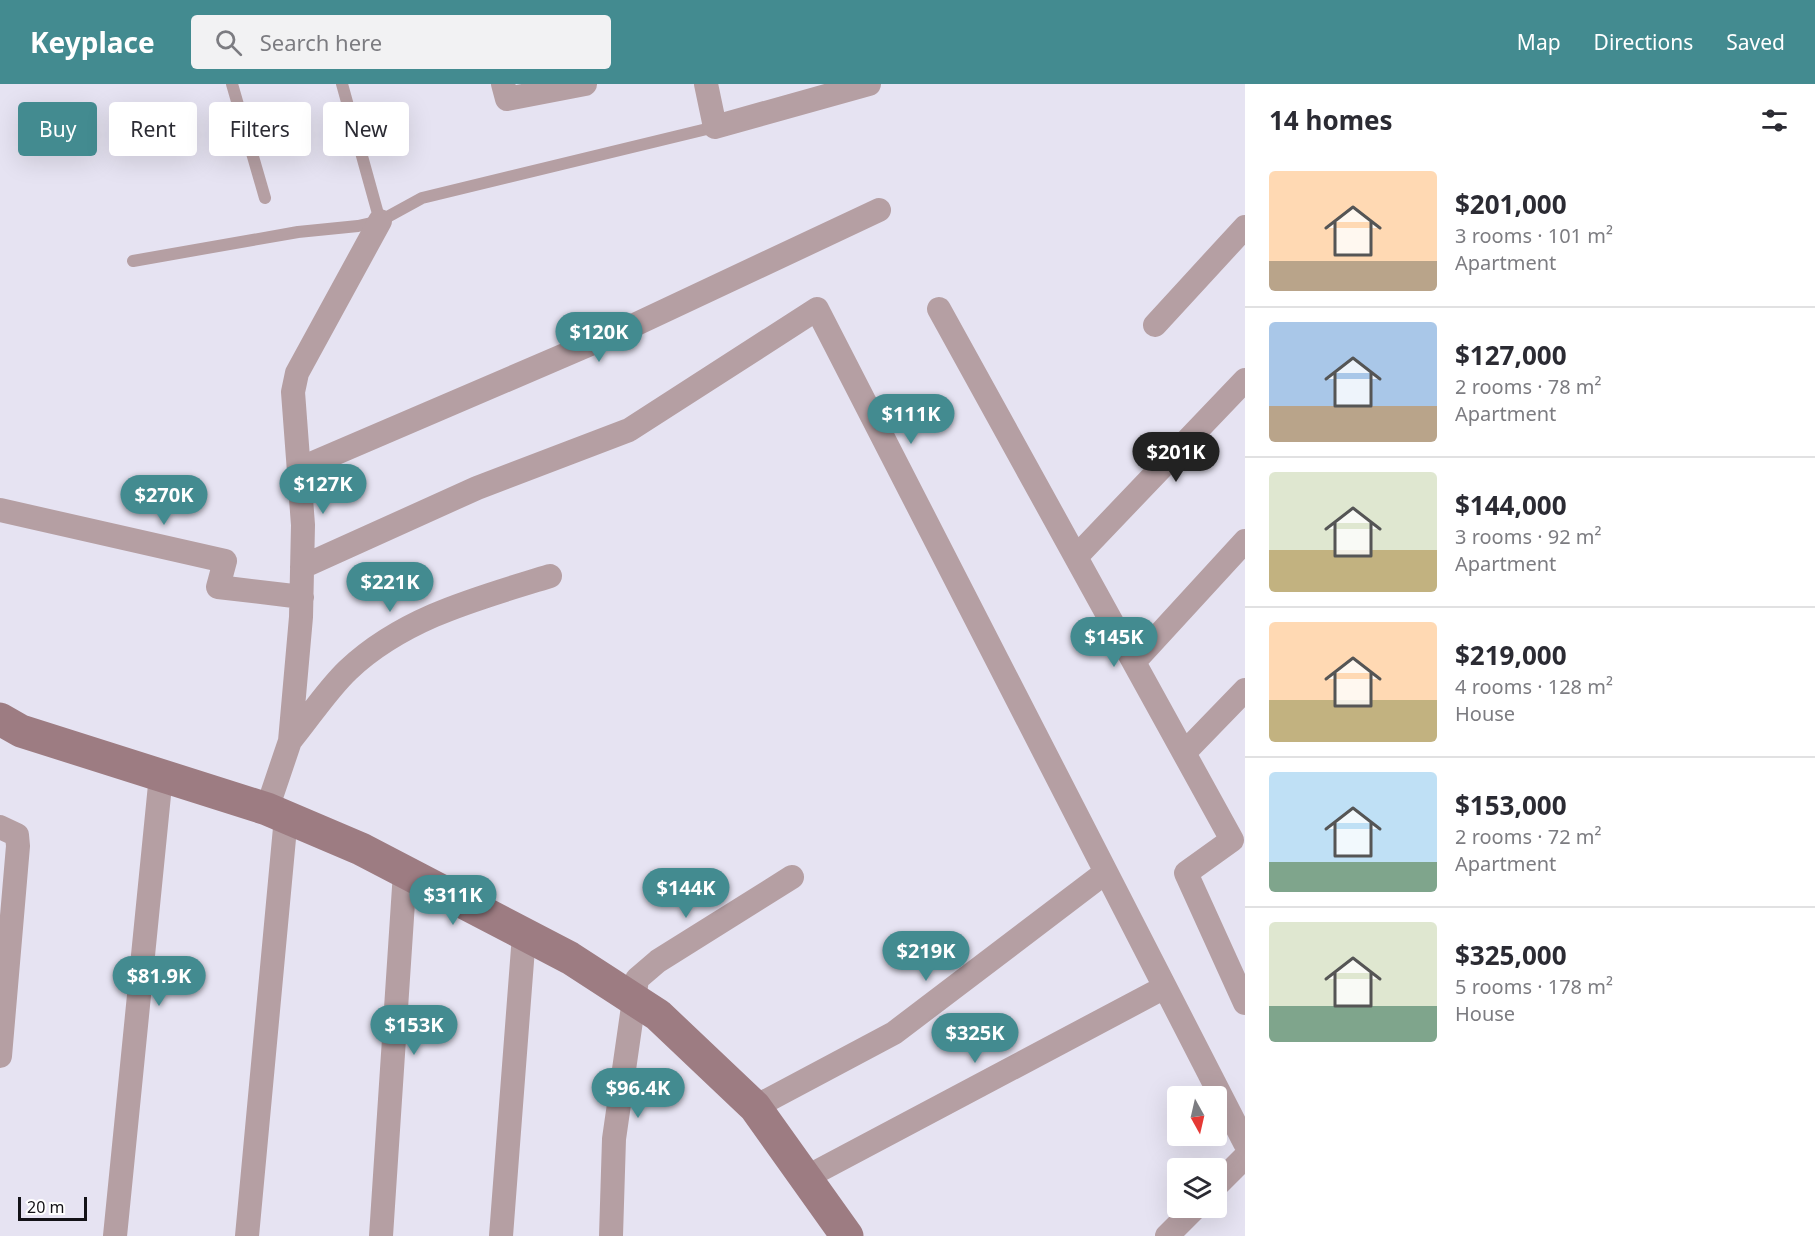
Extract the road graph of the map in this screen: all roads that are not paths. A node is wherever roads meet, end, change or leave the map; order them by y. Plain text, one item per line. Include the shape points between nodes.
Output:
1 (232, 84) edge
2 (342, 84) edge
3 (503, 84) edge
4 (585, 84) edge
5 (706, 84) edge
6 (869, 84) edge
7 (715, 127) junction
8 (265, 198) dead end
9 (879, 210) dead end
10 (380, 221) junction
11 (1245, 227) edge
12 (133, 261) dead end
13 (939, 309) dead end
14 (1155, 325) dead end
15 (1245, 380) edge
16 (298, 469) junction
17 (0, 510) edge
18 (1245, 541) edge
19 (1076, 557) junction
20 (302, 567) junction
21 (550, 576) dead end
22 (302, 597) junction
23 (1134, 662) junction
24 (1245, 690) edge
25 (0, 718) edge
26 (290, 741) junction
27 (1184, 753) junction
28 (162, 775) junction
29 (277, 813) junction
30 (0, 827) edge
31 (405, 872) junction
32 (1106, 872) junction
33 (792, 877) dead end
34 (524, 934) junction
35 (1165, 987) junction
36 (633, 999) junction
37 (1245, 1003) edge
38 (2, 1018) edge
39 (0, 1056) edge
40 (755, 1107) junction
41 (1245, 1143) edge
42 (1245, 1157) edge
43 (1227, 1175) edge
44 (805, 1178) junction
45 (1185, 1218) edge
46 (115, 1236) edge
47 (247, 1236) edge
48 (381, 1236) edge
49 (501, 1236) edge
50 (611, 1236) edge
51 (847, 1236) edge
52 (1167, 1236) edge

1 - 8 lane
2 - 10 lane
3 - 4 street via 507,99
5 - 7 street
6 - 7 street
7 - 10 lane via 422,198
9 - 16 street via 630,327
10 - 12 lane
10 - 16 street via 297,373 293,392
11 - 14 street
13 - 19 street
15 - 19 street
16 - 20 street
17 - 22 street via 225,561 218,586
18 - 23 street
19 - 23 street
20 - 22 street
20 - 32 street via 477,488 629,430 817,309
21 - 26 street via 460,603 389,637 348,671
22 - 26 street
23 - 27 street
24 - 27 street
25 - 28 street via 21,730
26 - 29 street
27 - 37 street via 1232,840 1186,873
28 - 29 street
28 - 46 street
29 - 31 street
29 - 47 street
30 - 38 street via 17,835 18,846
31 - 34 street
31 - 48 street
32 - 35 street
32 - 40 street via 894,1033
33 - 36 street via 658,961 637,979
34 - 36 street
34 - 49 street
35 - 41 street
35 - 44 street
36 - 40 street via 658,1015
36 - 50 street via 614,1139
38 - 39 street
40 - 44 street
42 - 43 street
44 - 51 street
45 - 52 street

